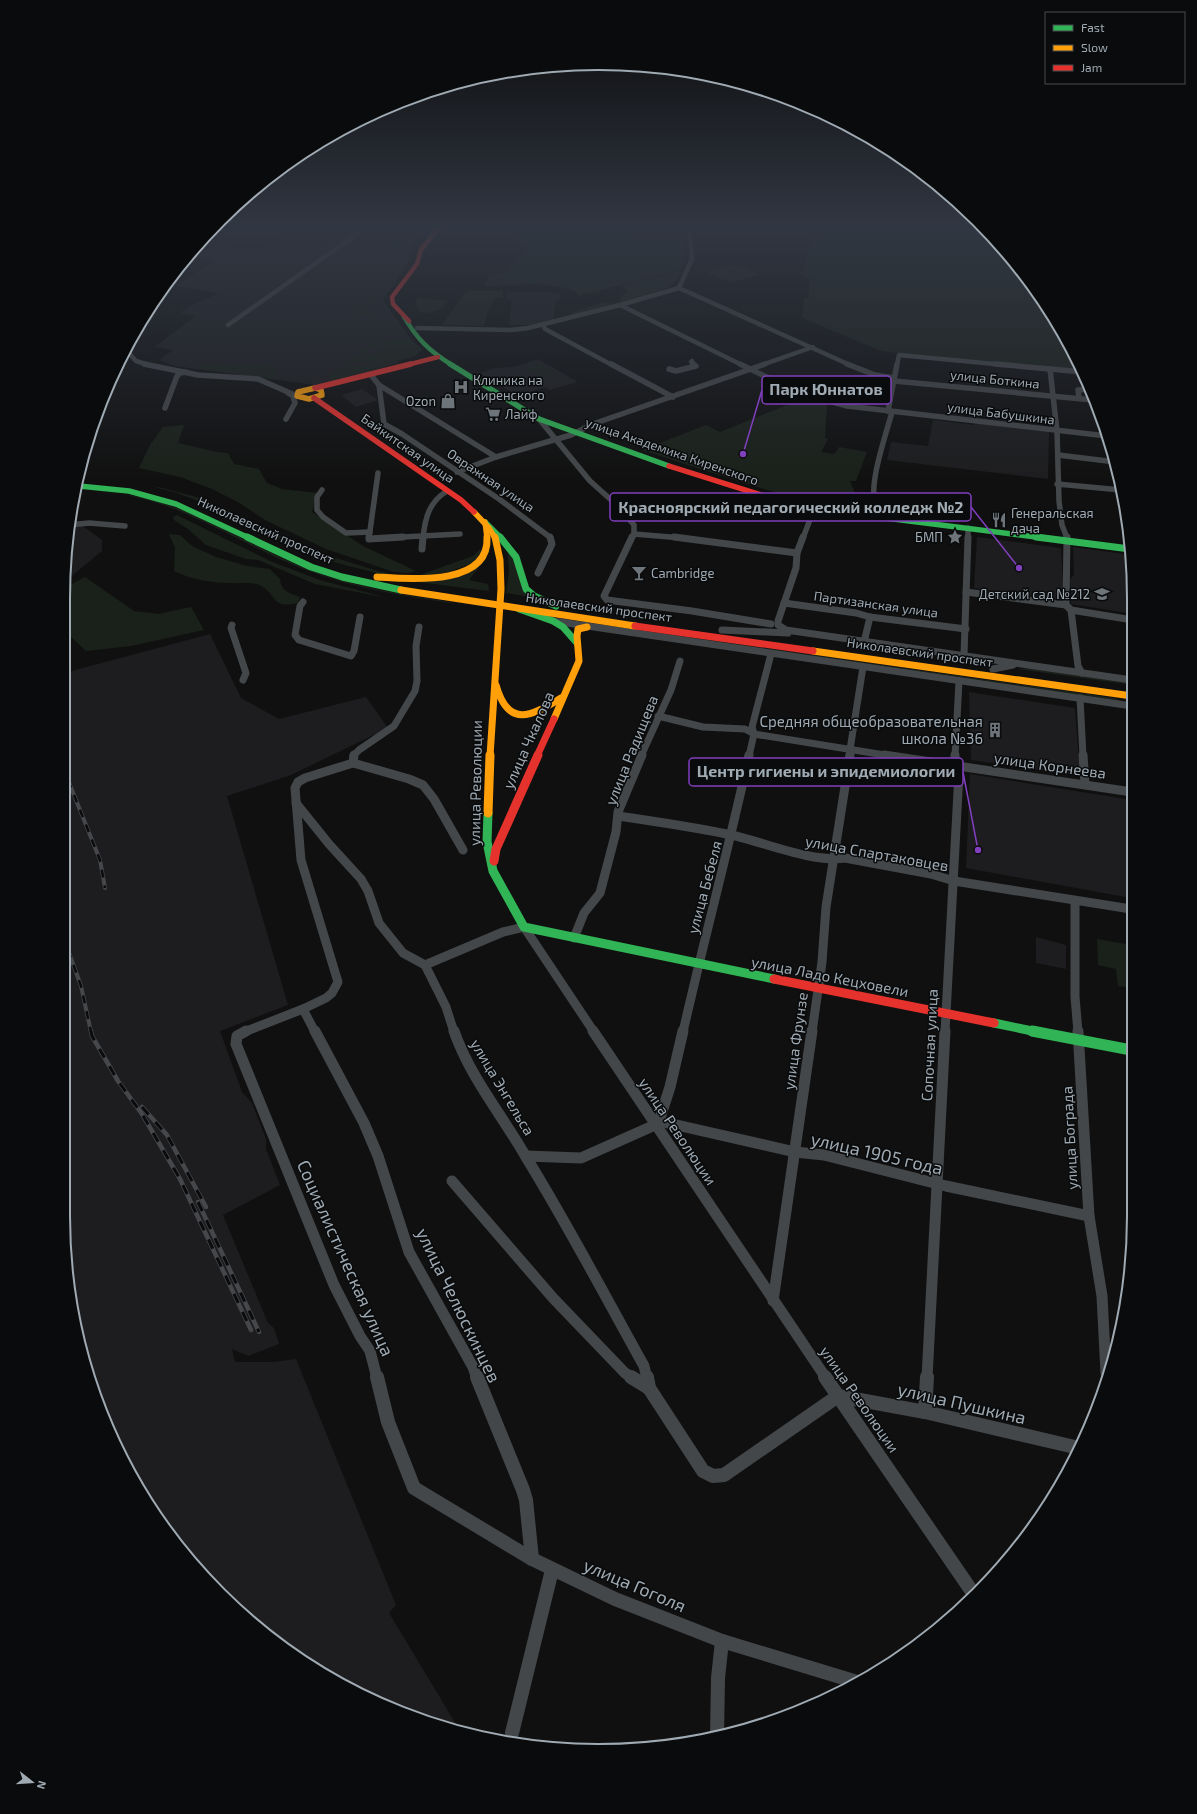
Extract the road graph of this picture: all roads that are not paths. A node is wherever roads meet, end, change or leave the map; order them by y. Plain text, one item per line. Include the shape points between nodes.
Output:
1 (247, 312) edge
2 (400, 312) edge
3 (594, 312) edge
4 (634, 312) edge
5 (733, 312) edge
6 (403, 315) junction
7 (228, 325) dead end
8 (543, 325) junction
9 (417, 328) junction
10 (813, 347) junction
11 (130, 355) edge
12 (438, 357) junction
13 (692, 361) dead end
14 (669, 369) dead end
15 (751, 369) junction
16 (1050, 369) junction
17 (1075, 371) edge
18 (186, 372) junction
19 (371, 375) junction
20 (894, 379) junction
21 (379, 385) junction
22 (1083, 388) edge
23 (314, 390) junction
24 (284, 391) junction
25 (297, 396) junction
26 (1054, 396) junction
27 (673, 397) junction
28 (314, 398) junction
29 (1079, 398) junction
30 (1088, 399) edge
31 (165, 408) dead end
32 (890, 411) junction
33 (286, 419) dead end
34 (539, 419) junction
35 (1057, 431) junction
36 (576, 433) junction
37 (1101, 435) edge
38 (556, 439) junction
39 (1058, 455) junction
40 (496, 457) junction
41 (1109, 461) edge
42 (457, 472) junction
43 (378, 473) dead end
44 (84, 479) edge
45 (83, 481) edge
46 (109, 483) junction
47 (1057, 484) junction
48 (82, 486) edge
49 (322, 490) dead end
50 (1116, 490) edge
51 (447, 491) junction
52 (81, 493) edge
53 (144, 494) junction
54 (814, 509) junction
55 (882, 518) junction
56 (485, 522) junction
57 (76, 524) edge
58 (125, 526) dead end
59 (968, 528) junction
60 (370, 532) junction
61 (460, 534) dead end
62 (634, 534) junction
63 (423, 536) junction
64 (1066, 541) junction
65 (1124, 548) edge
66 (422, 550) dead end
67 (797, 554) junction
68 (538, 572) dead end
69 (377, 577) junction
70 (966, 592) junction
71 (477, 598) junction
72 (303, 602) dead end
73 (784, 603) junction
74 (556, 606) junction
75 (1069, 607) junction
76 (518, 609) junction
77 (360, 617) dead end
78 (870, 617) junction
79 (1127, 619) edge
80 (553, 621) junction
81 (774, 622) junction
82 (232, 625) dead end
83 (419, 627) dead end
84 (587, 627) junction
85 (966, 629) junction
86 (722, 630) junction
87 (864, 642) junction
88 (577, 643) junction
89 (771, 654) junction
90 (964, 655) junction
91 (680, 661) dead end
92 (1020, 664) junction
93 (863, 667) junction
94 (993, 669) junction
95 (1082, 673) junction
96 (1127, 679) edge
97 (244, 680) dead end
98 (494, 680) junction
99 (959, 681) junction
100 (1127, 688) edge
101 (1109, 692) junction
102 (1127, 695) edge
103 (561, 698) junction
104 (1080, 698) junction
105 (1127, 700) edge
106 (1127, 705) edge
107 (658, 716) junction
108 (754, 734) junction
109 (852, 751) junction
110 (353, 763) junction
111 (956, 766) junction
112 (1085, 784) junction
113 (1127, 791) edge
114 (295, 802) junction
115 (619, 816) junction
116 (732, 835) junction
117 (463, 850) dead end
118 (832, 860) junction
119 (493, 871) junction
120 (954, 881) junction
121 (1075, 901) junction
122 (1127, 908) edge
123 (524, 927) junction
124 (574, 938) junction
125 (698, 964) junction
126 (425, 965) junction
127 (818, 988) junction
128 (303, 1009) junction
129 (945, 1013) junction
130 (1078, 1040) junction
131 (1127, 1049) edge
132 (657, 1123) junction
133 (795, 1152) junction
134 (526, 1156) junction
135 (452, 1181) dead end
136 (938, 1183) junction
137 (1089, 1216) junction
138 (772, 1301) junction
139 (1106, 1364) edge
140 (649, 1388) junction
141 (838, 1396) junction
142 (925, 1412) junction
143 (1073, 1447) edge
144 (414, 1488) joint
145 (532, 1559) junction
146 (552, 1570) junction
147 (971, 1590) edge
148 (722, 1641) junction
149 (850, 1680) edge
150 (717, 1730) edge
151 (512, 1733) dead end

1 - 7 street
2 - 6 main road, улица Академика Киренского
3 - 8 street
4 - 15 street, улица Бабушкина
5 - 10 street, улица Боткина
6 - 9 main road, улица Академика Киренского
6 - 12 main road, улица Академика Киренского via 411,330
8 - 9 street via 511,330
8 - 27 street via 545,329
9 - 12 main road, улица Академика Киренского via 437,351
10 - 15 street
10 - 20 street, улица Боткина via 875,375
11 - 18 street via 136,361 145,364
12 - 19 main road
12 - 34 main road, улица Академика Киренского
13 - 14 street via 696,366 676,371
15 - 27 street
15 - 32 street, улица Бабушкина via 802,393 847,406
16 - 17 street
16 - 20 street via 899,355
16 - 26 street
18 - 24 street via 258,379
18 - 31 street via 177,376
19 - 21 street
19 - 23 main road
20 - 26 street, улица Боткина
20 - 32 street
21 - 40 street
21 - 42 street, Овражная улица via 384,424
22 - 29 street via 1078,390
23 - 24 street
23 - 25 main road via 298,392
23 - 28 main road via 322,395
24 - 25 street
24 - 33 street via 295,400
25 - 28 main road via 303,399
26 - 29 street, улица Боткина
26 - 35 street
27 - 36 street via 593,424
28 - 51 main road, Байкитская улица
29 - 30 street, улица Боткина
32 - 35 street, улица Бабушкина
32 - 55 street via 873,484 874,501 878,506 891,510
34 - 36 main road, улица Академика Киренского
34 - 38 street
35 - 37 street, улица Бабушкина
35 - 39 street
36 - 38 street
36 - 54 main road, улица Академика Киренского via 698,476
38 - 40 street
38 - 62 street via 590,480 634,525
39 - 41 street
39 - 47 street
40 - 42 street
42 - 68 street, Овражная улица via 499,499 551,538 552,544
43 - 60 street
44 - 46 main road
45 - 46 main road, Николаевский проспект
46 - 69 main road, Николаевский проспект via 148,488 179,497 295,551 338,567
47 - 50 street
47 - 64 street
48 - 53 main road, Николаевский проспект
49 - 60 street via 317,497 317,510 323,517 346,533
51 - 56 main road, Байкитская улица
51 - 63 street via 441,494 424,518
52 - 53 main road via 100,491
53 - 71 main road, Николаевский проспект via 186,508 311,567 342,577 378,586
54 - 55 main road, улица Академика Киренского
54 - 67 street
55 - 59 main road, улица Академика Киренского
56 - 69 main road via 486,550 470,569 418,580
56 - 74 main road via 508,544 520,564 527,591
56 - 98 main road, улица Революции via 494,534 500,557 501,592
57 - 58 street
59 - 64 main road, улица Академика Киренского
59 - 70 street
60 - 63 street via 369,539
61 - 63 street
62 - 67 street
62 - 81 street via 604,596 607,600
63 - 66 street
64 - 65 main road, улица Академика Киренского
64 - 75 street
67 - 73 street via 796,568
69 - 71 main road, Николаевский проспект
70 - 75 street
70 - 85 street
71 - 74 main road, Николаевский проспект
71 - 76 main road, Николаевский проспект
72 - 77 street via 295,635 299,640 351,656
73 - 78 street, Партизанская улица
73 - 81 street
74 - 86 main road, Николаевский проспект
75 - 79 street
75 - 95 street via 1078,666
76 - 80 main road
76 - 101 main road, Николаевский проспект
78 - 85 street, Партизанская улица
78 - 87 street
80 - 84 street
80 - 88 main road via 563,627
81 - 87 street via 786,630
82 - 97 street via 246,673
83 - 110 street via 415,691 394,726 359,750 353,756
84 - 88 main road, улица Чкалова via 578,629
84 - 89 street
85 - 90 street
86 - 87 street via 782,632 843,642
86 - 94 main road, Николаевский проспект
87 - 90 street
88 - 103 main road, улица Чкалова via 580,653 578,661
89 - 93 street
89 - 108 street, улица Бебеля via 752,727
90 - 92 street
91 - 107 street, улица Радищева via 671,690
92 - 94 street
92 - 95 street
93 - 99 street
93 - 109 street, улица Фрунзе
94 - 100 main road, Николаевский проспект
95 - 96 street
98 - 103 main road via 504,705 518,714 546,709
98 - 119 main road, улица Революции via 487,842
99 - 104 street
99 - 111 street, Сопочная улица
101 - 102 main road, Николаевский проспект
101 - 105 main road
103 - 119 main road, улица Чкалова via 496,848
104 - 106 street
104 - 112 street
107 - 108 street, улица Корнеева via 703,726 746,729
107 - 115 street, улица Радищева via 618,812
108 - 109 street, улица Корнеева
108 - 116 street, улица Бебеля
109 - 111 street, улица Корнеева
109 - 118 street, улица Фрунзе
110 - 114 street via 298,782 294,788
110 - 117 street via 423,785
111 - 112 street, улица Корнеева
111 - 120 street, Сопочная улица via 959,773
112 - 113 street, улица Корнеева
114 - 126 street via 361,879 379,923 403,954
114 - 128 street via 301,860 338,982 326,998
115 - 116 street, улица Спартаковцев
115 - 124 street, улица Радищева via 600,892 584,913
116 - 118 street, улица Спартаковцев via 763,845
116 - 125 street, улица Бебеля
118 - 120 street, улица Спартаковцев via 845,858 931,874
118 - 127 street, улица Фрунзе
119 - 123 main road, улица Революции
120 - 121 street, улица Спартаковцев
120 - 129 street, Сопочная улица
121 - 122 street, улица Спартаковцев
121 - 130 street, улица Бограда via 1073,977
123 - 124 main road, улица Ладо Кецховели
123 - 126 street via 503,932
123 - 132 street, улица Революции
124 - 125 main road, улица Ладо Кецховели
125 - 127 main road, улица Ладо Кецховели
125 - 132 street, улица Бебеля via 670,1087
126 - 134 street, улица Энгельса via 446,1007 460,1048 499,1116
127 - 129 main road, улица Ладо Кецховели
127 - 133 street, улица Фрунзе
128 - 144 street, Социалистическая улица via 250,1028 237,1036 236,1044 334,1284 370,1351 388,1422
128 - 145 street, улица Челюскинцев via 373,1143 409,1252 473,1367 524,1490
129 - 130 main road, улица Ладо Кецховели
129 - 136 street, Сопочная улица
130 - 131 main road, улица Ладо Кецховели
130 - 137 street, улица Бограда
132 - 133 street, улица 1905 года
132 - 134 street via 581,1158
132 - 138 street, улица Революции
133 - 136 street, улица 1905 года via 824,1155
133 - 138 street, улица Фрунзе
134 - 140 street, улица Энгельса via 644,1366
135 - 140 street, улица Энгельса via 553,1298 625,1373
136 - 137 street, улица 1905 года
136 - 142 street, Сопочная улица
137 - 139 street, улица Бограда via 1102,1296
138 - 141 street, улица Революции
140 - 141 street, улица Энгельса via 703,1471 716,1476 724,1475
141 - 142 street, улица Пушкина
141 - 147 street, улица Революции
142 - 143 street, улица Пушкина
144 - 145 street, улица Гоголя
145 - 146 street, улица Гоголя
146 - 148 street, улица Гоголя via 615,1599
146 - 151 street
148 - 149 street, улица Гоголя
148 - 150 street

